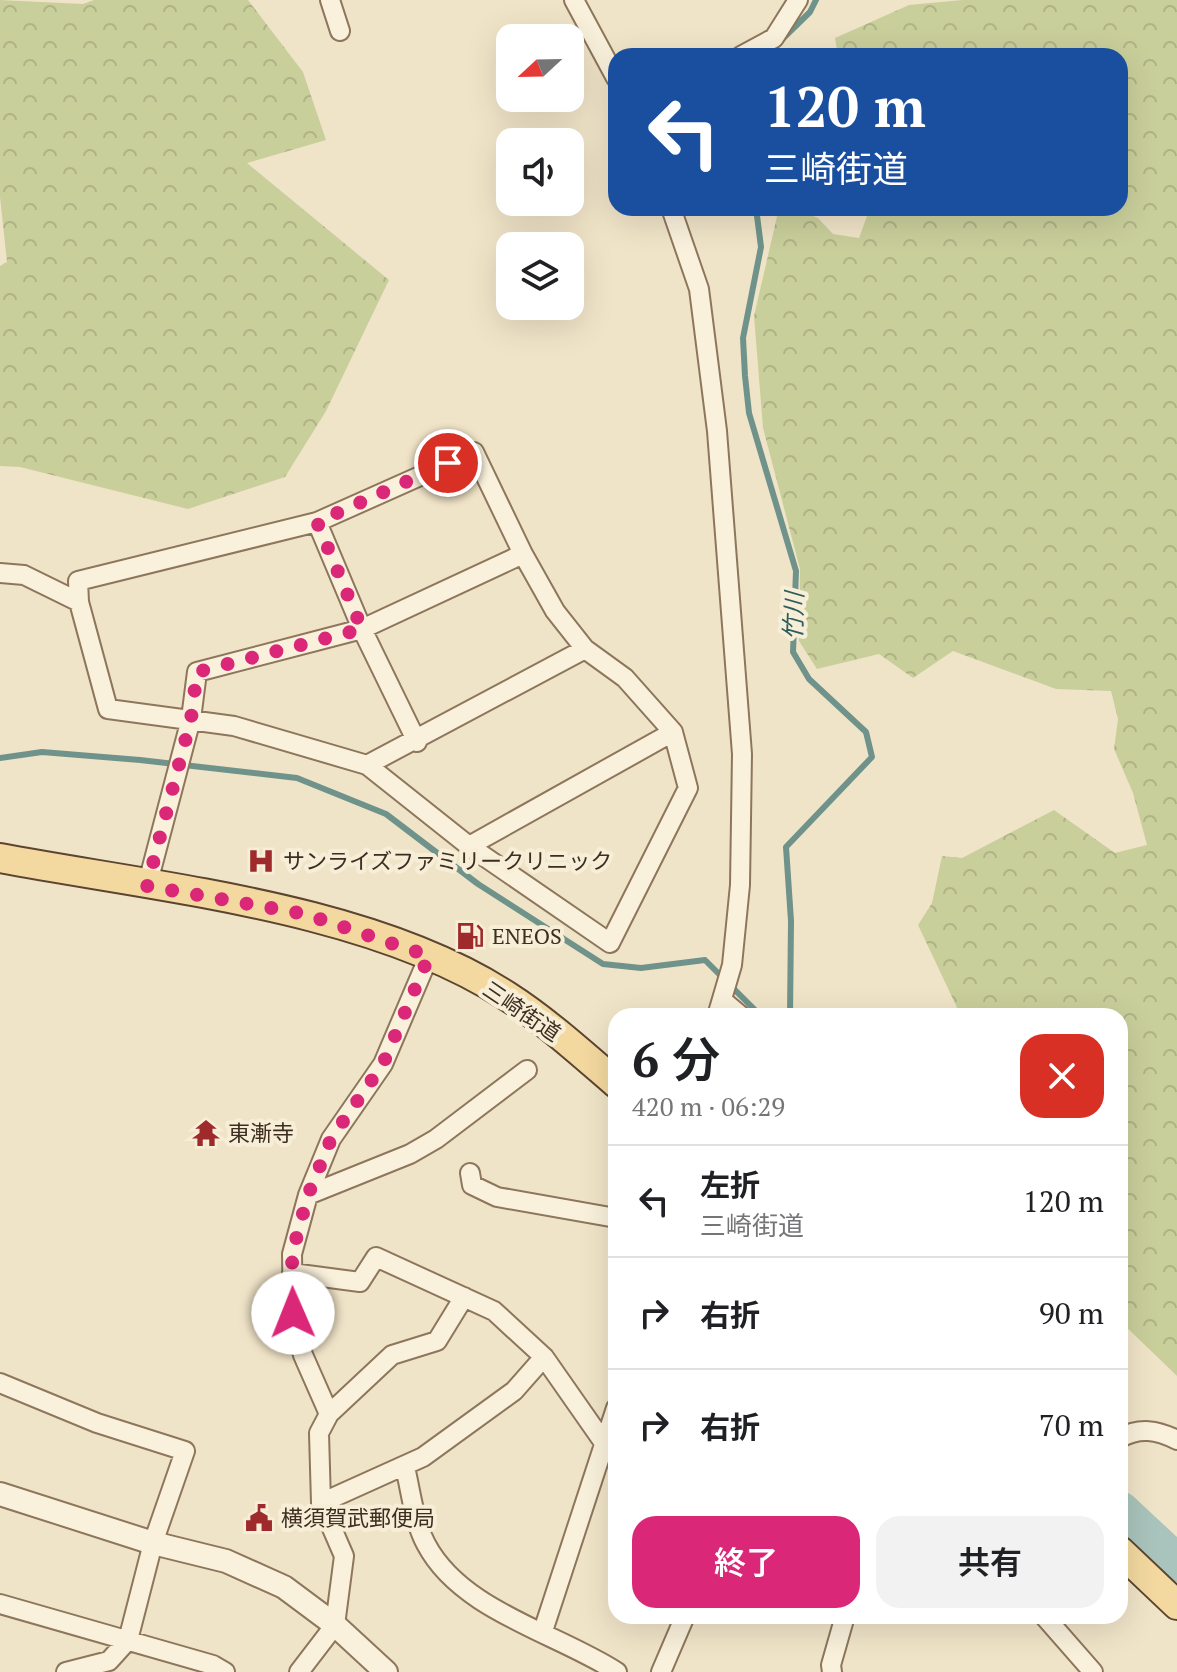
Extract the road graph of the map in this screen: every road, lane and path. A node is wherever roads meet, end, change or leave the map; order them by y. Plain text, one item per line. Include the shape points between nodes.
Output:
1 (330, 0) edge
2 (574, 0) edge
3 (798, 0) edge
4 (340, 31) dead end
5 (756, 48) edge
6 (608, 60) edge
7 (677, 216) edge
8 (317, 522) junction
9 (523, 554) junction
10 (0, 573) edge
11 (79, 602) junction
12 (362, 629) junction
13 (585, 649) junction
14 (191, 719) junction
15 (673, 732) junction
16 (417, 742) junction
17 (367, 765) junction
18 (469, 846) junction
19 (0, 858) edge
20 (147, 886) junction
21 (429, 956) junction
22 (720, 1008) edge
23 (527, 1070) dead end
24 (608, 1077) edge
25 (470, 1173) dead end
26 (308, 1195) junction
27 (608, 1217) edge
28 (292, 1273) junction
29 (464, 1297) junction
30 (544, 1357) junction
31 (0, 1383) edge
32 (329, 1414) junction
33 (608, 1426) edge
34 (1128, 1434) edge
35 (602, 1440) junction
36 (1177, 1440) edge
37 (405, 1467) junction
38 (0, 1494) edge
39 (321, 1503) junction
40 (153, 1543) junction
41 (1128, 1559) edge
42 (0, 1604) edge
43 (1177, 1605) edge
44 (682, 1624) edge
45 (842, 1624) edge
46 (1051, 1624) edge
47 (335, 1625) junction
48 (543, 1631) junction
49 (128, 1640) junction
50 (826, 1670) edge
51 (66, 1672) edge
52 (225, 1672) edge
53 (299, 1672) edge
54 (386, 1672) edge
55 (617, 1672) edge
56 (661, 1672) edge
57 (1093, 1672) edge

1 - 4 street
2 - 6 street
3 - 5 street via 774,38
7 - 22 street via 699,289 717,431 742,754 740,885 732,965
8 - 9 street via 474,452
8 - 11 street via 78,581
8 - 12 street
9 - 12 street
9 - 13 street via 555,611
10 - 11 street via 24,575
11 - 14 street via 108,709
12 - 14 street via 197,672
12 - 16 street
13 - 15 street via 625,678
13 - 16 street
14 - 17 street via 234,726
14 - 20 street
15 - 18 street
15 - 18 street via 688,788 610,943
16 - 17 street
17 - 18 street
19 - 20 main road, 三崎街道
20 - 21 main road, 三崎街道 via 305,914
21 - 24 main road, 三崎街道 via 506,995
21 - 26 street via 383,1064 331,1139
23 - 26 street via 410,1154
25 - 27 street via 472,1185 497,1197
26 - 28 street
28 - 29 street via 360,1282 376,1257
28 - 32 street via 293,1313 303,1355
29 - 30 street via 494,1311
29 - 32 street via 437,1341 392,1355
30 - 35 street
30 - 37 street via 514,1391 473,1424
31 - 40 street via 97,1423 185,1451
32 - 39 street via 319,1433
33 - 35 street
34 - 36 street via 1161,1431
35 - 48 street
37 - 39 street
37 - 48 street via 426,1545 465,1590
38 - 40 street
39 - 47 street via 344,1556
40 - 47 street via 240,1567 284,1587
40 - 49 street
41 - 43 main road
42 - 49 street
44 - 56 street
45 - 50 street
46 - 57 street
47 - 53 street
47 - 54 street
48 - 55 street
49 - 51 street via 109,1661
49 - 52 street

